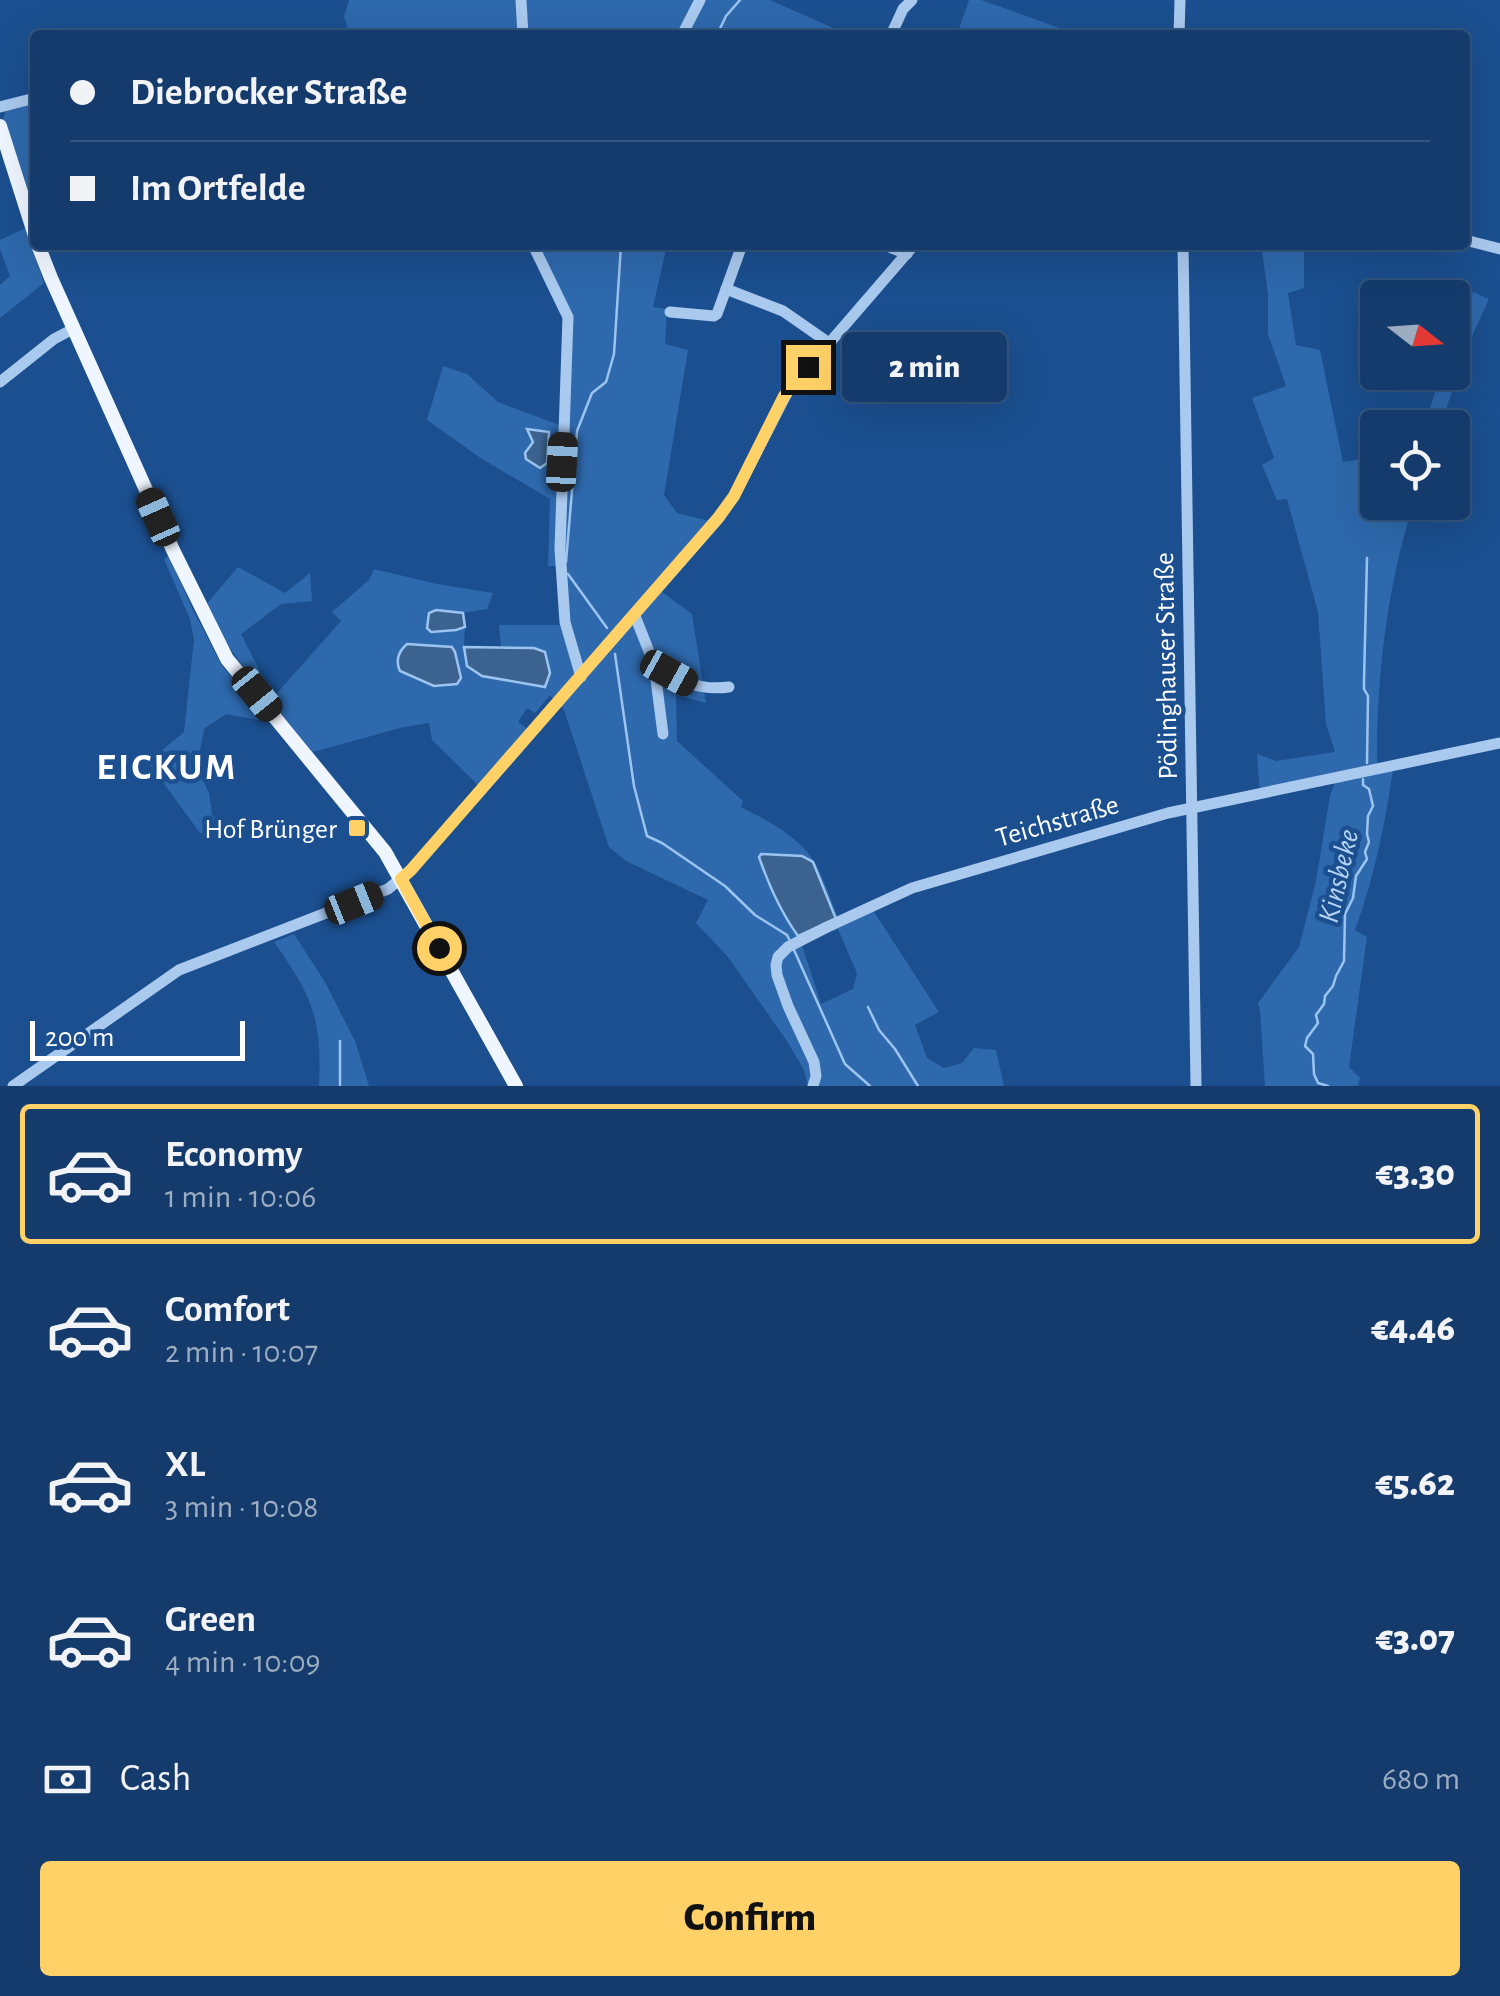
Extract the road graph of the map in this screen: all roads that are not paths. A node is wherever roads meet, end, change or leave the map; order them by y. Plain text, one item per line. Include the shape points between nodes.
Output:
1 (521, 0) edge
2 (700, 0) edge
3 (912, 0) edge
4 (1180, 0) edge
5 (523, 30) edge
6 (685, 30) edge
7 (893, 30) edge
8 (1180, 30) edge
9 (30, 99) edge
10 (0, 107) edge
11 (0, 126) edge
12 (30, 220) edge
13 (1470, 241) edge
14 (1500, 249) edge
15 (40, 250) edge
16 (534, 250) edge
17 (740, 250) edge
18 (909, 250) edge
19 (1183, 250) edge
20 (726, 290) junction
21 (670, 312) dead end
22 (73, 329) junction
23 (829, 343) junction
24 (0, 382) edge
25 (635, 616) junction
26 (654, 664) junction
27 (581, 677) junction
28 (729, 687) dead end
29 (663, 734) dead end
30 (1500, 743) edge
31 (1192, 807) junction
32 (401, 879) junction
33 (20, 1084) edge
34 (516, 1086) edge
35 (813, 1086) edge
36 (1196, 1086) edge

1 - 5 street
2 - 6 street
3 - 7 street
4 - 8 street
9 - 10 street
11 - 12 main road
13 - 14 street
15 - 22 main road
16 - 27 street via 568,317 560,549 565,622
17 - 20 street
18 - 23 street
19 - 31 street, Pödinghauser Straße
20 - 21 street via 714,316
20 - 23 street via 783,312
22 - 24 street
22 - 32 main road via 227,659
23 - 25 street via 784,396 726,508
25 - 26 street
25 - 27 street
26 - 28 street via 697,687
26 - 29 street
27 - 32 street
30 - 31 street, Teichstraße
31 - 35 street, Teichstraße via 912,888 791,946 778,957 777,975 814,1062
31 - 36 street, Pödinghauser Straße
32 - 33 street via 179,970
32 - 34 main road

